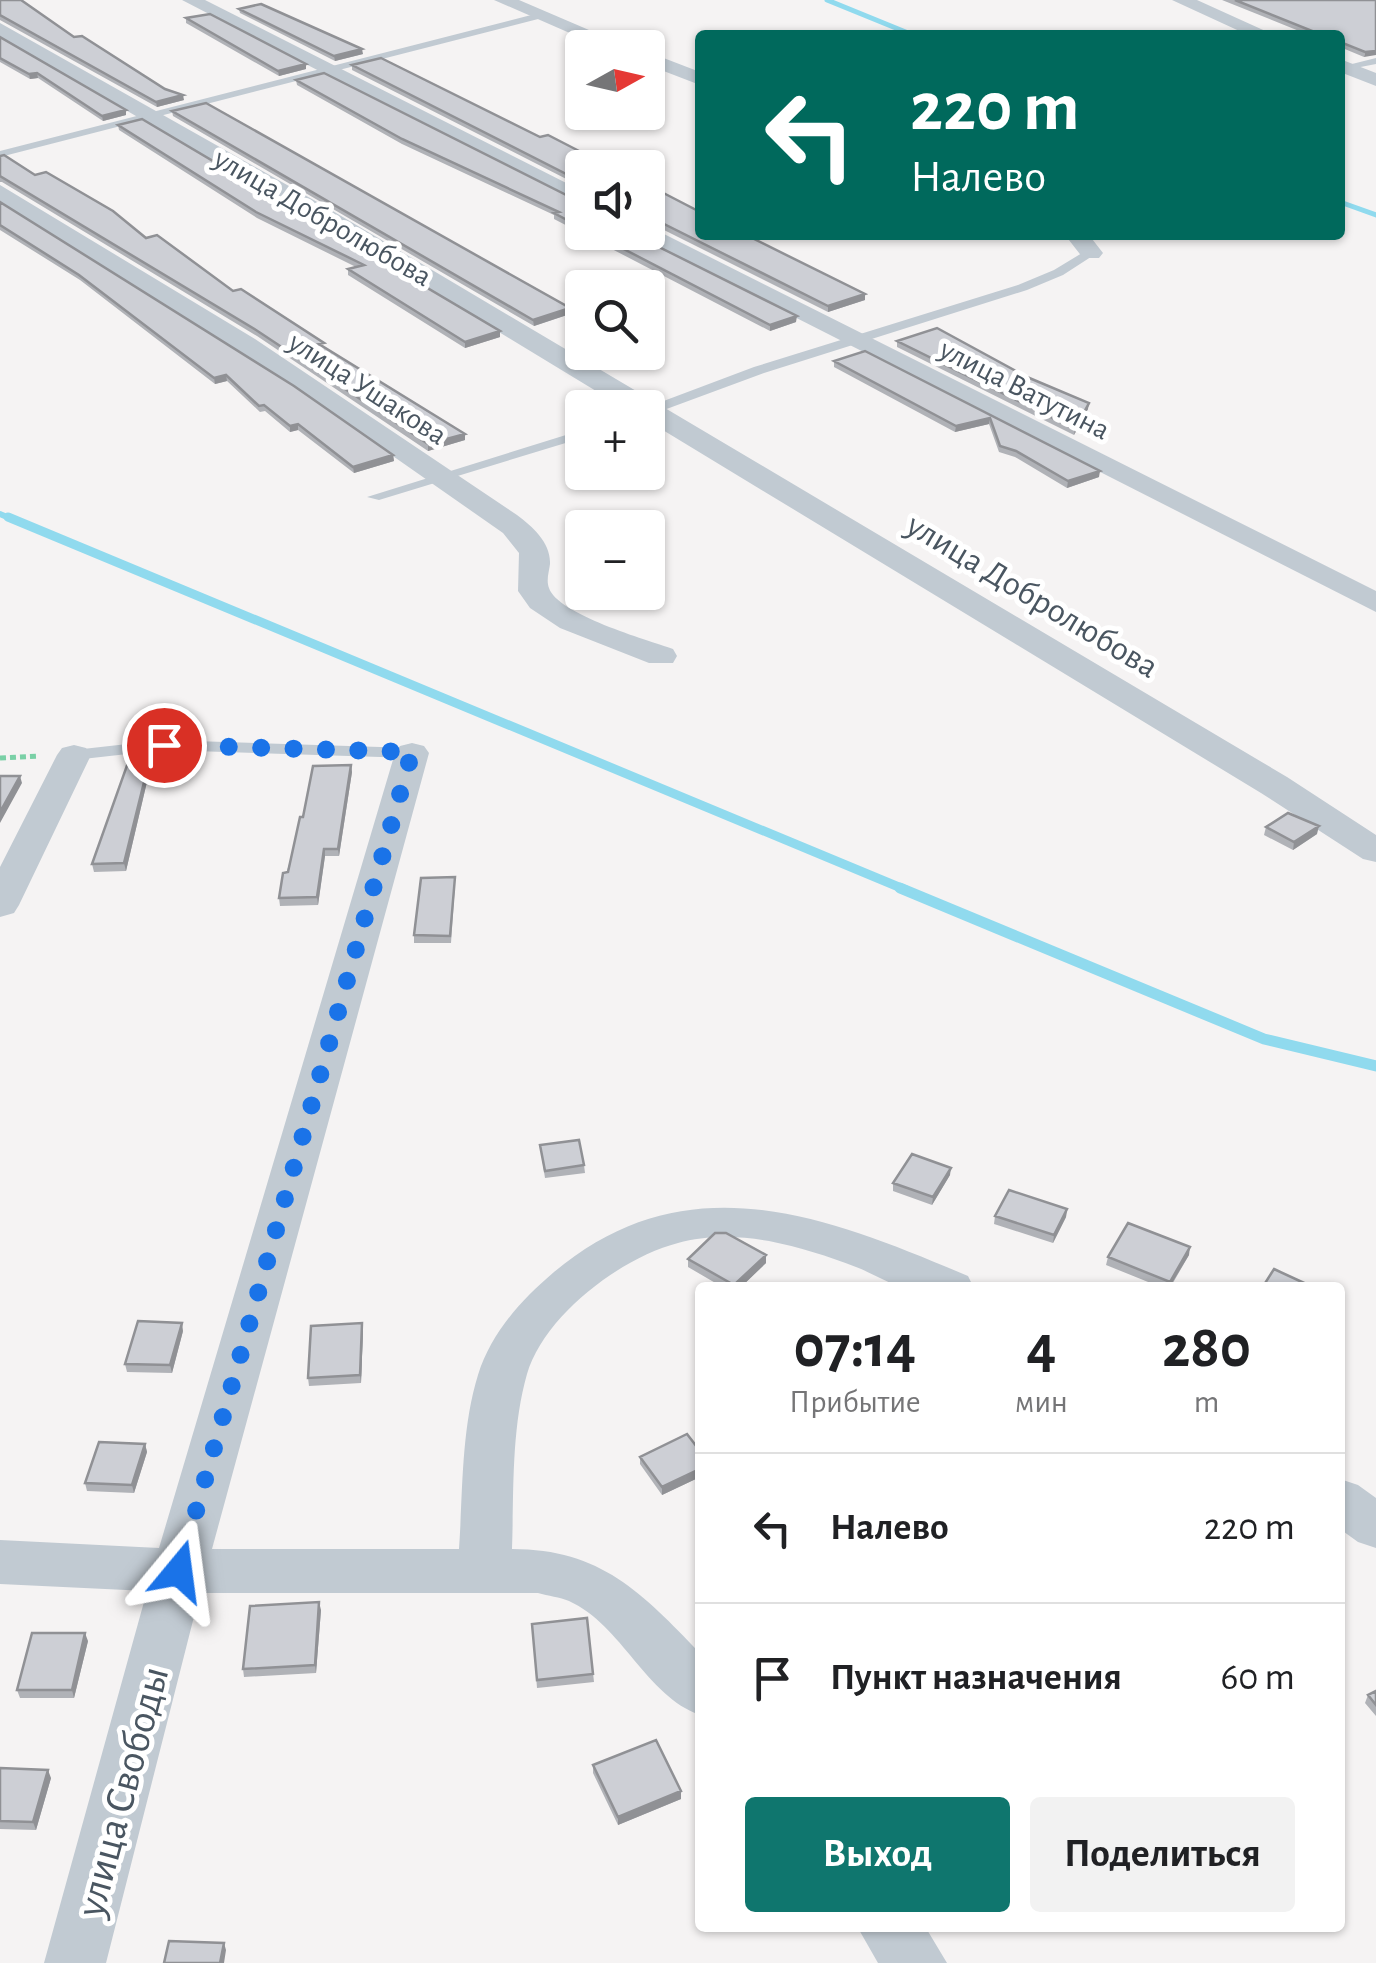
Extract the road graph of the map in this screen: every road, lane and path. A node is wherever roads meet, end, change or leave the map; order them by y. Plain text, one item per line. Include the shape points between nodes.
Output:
1 (191, 0) edge
2 (503, 0) edge
3 (1181, 0) edge
4 (539, 16) junction
5 (0, 30) edge
6 (575, 30) edge
7 (1252, 30) edge
8 (1376, 61) edge
9 (665, 65) edge
10 (1345, 66) edge
11 (1345, 67) edge
12 (330, 70) junction
13 (695, 77) edge
14 (1376, 80) edge
15 (148, 115) junction
16 (0, 154) edge
17 (565, 191) edge
18 (0, 192) edge
19 (665, 242) edge
20 (1084, 244) edge
21 (857, 340) junction
22 (613, 390) edge
23 (665, 404) edge
24 (665, 421) edge
25 (565, 439) edge
26 (444, 476) junction
27 (374, 497) dead end
28 (1376, 603) edge
29 (661, 656) dead end
30 (412, 752) joint
31 (74, 756) joint
32 (1376, 851) edge
33 (0, 905) edge
34 (937, 1282) edge
35 (1345, 1504) edge
36 (1376, 1527) edge
37 (0, 1562) edge
38 (484, 1570) junction
39 (179, 1571) junction
40 (695, 1686) edge
41 (891, 1932) edge
42 (74, 1963) edge
43 (916, 1963) edge

1 - 12 street
2 - 4 street
3 - 7 street
4 - 6 street
4 - 12 lane
5 - 15 street, улица Добролюбова
8 - 10 lane
9 - 13 street
11 - 14 street
12 - 15 lane
12 - 17 street
15 - 16 lane
15 - 22 street, улица Добролюбова
18 - 26 street, улица Ушакова
19 - 21 street, улица Ватутина
20 - 21 lane via 1073,267
21 - 23 lane
21 - 28 street, улица Ватутина
24 - 32 street, улица Добролюбова
25 - 26 lane
26 - 27 lane
26 - 29 street, улица Ушакова via 522,534 534,554 534,591 543,604
30 - 31 lane via 164,745
30 - 39 street, улица Свободы
31 - 33 street
34 - 38 street via 844,1242 734,1218 665,1227 608,1254 547,1303 510,1354 497,1410
35 - 36 street
37 - 39 street
38 - 39 street
38 - 40 street via 538,1571 587,1584 636,1623
39 - 42 street, улица Свободы
41 - 43 street

